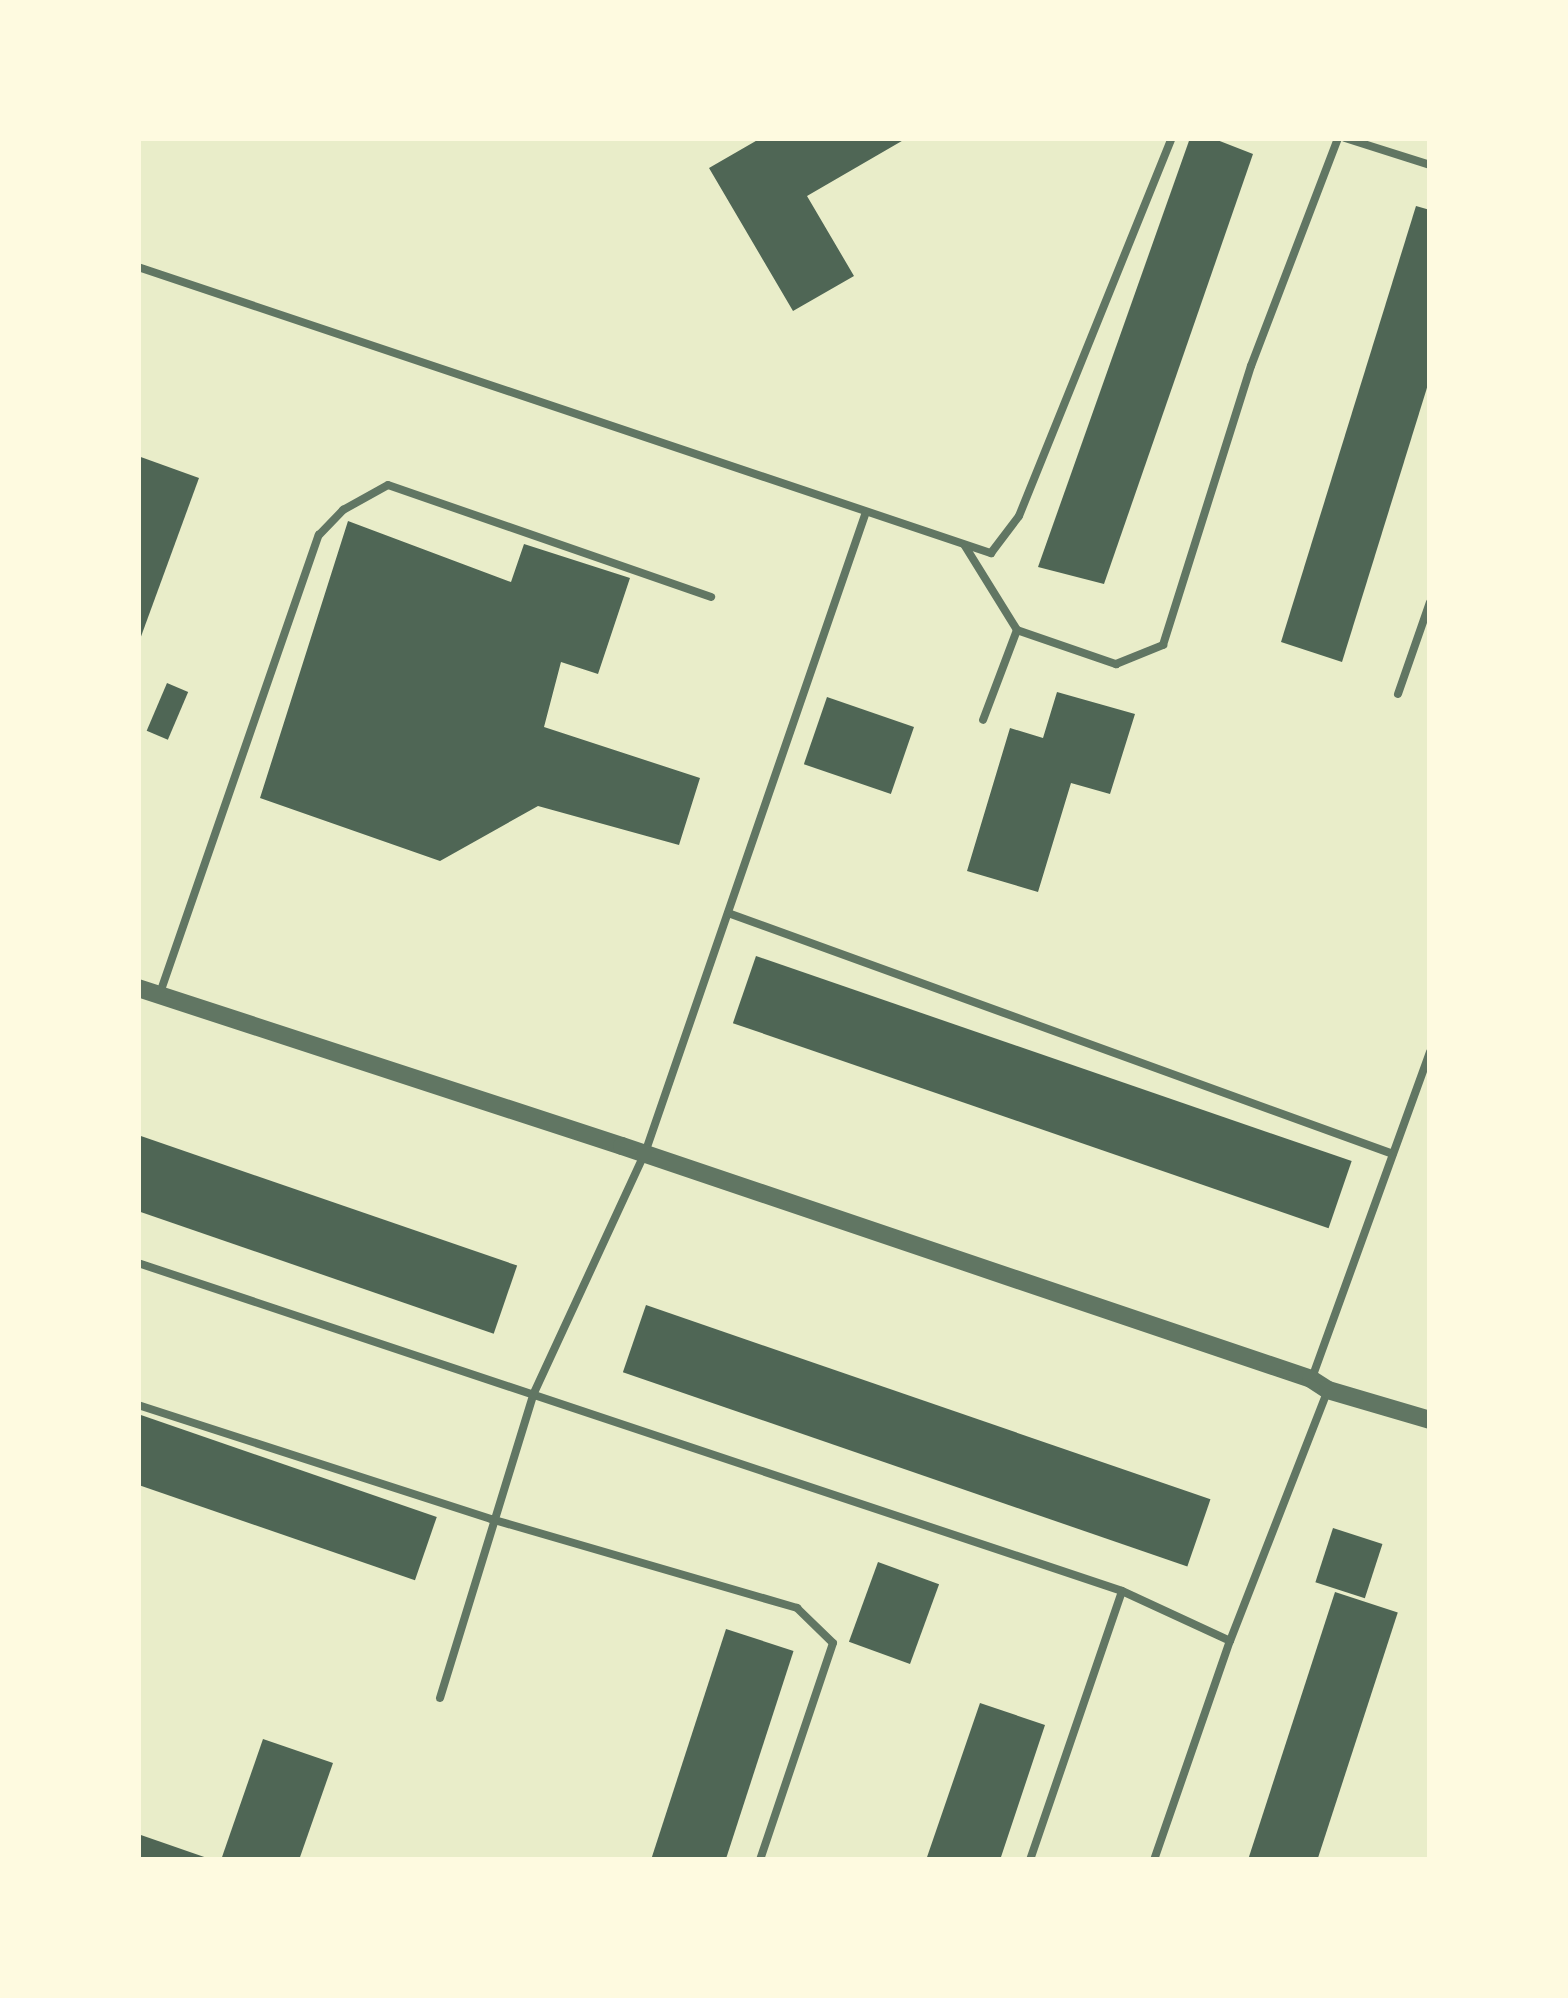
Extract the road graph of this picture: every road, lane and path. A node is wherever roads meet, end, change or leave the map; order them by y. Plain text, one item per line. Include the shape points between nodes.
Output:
1 (1172, 138) edge
2 (1341, 138) edge
3 (1430, 165) edge
4 (138, 267) edge
5 (866, 512) junction
6 (964, 544) junction
7 (711, 597) dead end
8 (1430, 602) edge
9 (1017, 630) junction
10 (1398, 694) dead end
11 (982, 720) dead end
12 (728, 913) junction
13 (138, 988) edge
14 (159, 994) junction
15 (1430, 1052) edge
16 (645, 1153) junction
17 (1393, 1154) junction
18 (138, 1263) edge
19 (1320, 1384) junction
20 (532, 1395) junction
21 (138, 1405) edge
22 (1430, 1420) edge
23 (491, 1519) junction
24 (1122, 1591) junction
25 (1230, 1641) junction
26 (440, 1698) dead end
27 (760, 1860) edge
28 (1030, 1860) edge
29 (1154, 1860) edge

1 - 6 lane via 1018,516 991,554
2 - 3 lane
2 - 9 lane via 1251,366 1162,645 1116,664
4 - 5 lane
5 - 6 lane
5 - 12 lane
6 - 9 lane
7 - 14 lane via 388,485 343,510 319,535
8 - 10 lane
9 - 11 lane
12 - 16 lane
12 - 17 lane
13 - 14 street
14 - 16 street
15 - 17 lane
16 - 19 street
16 - 20 lane
17 - 19 lane
18 - 20 lane
19 - 22 street
19 - 25 lane
20 - 23 lane
20 - 24 lane
21 - 23 lane
23 - 26 lane
23 - 27 lane via 797,1608 833,1643
24 - 25 lane
24 - 28 lane
25 - 29 lane

